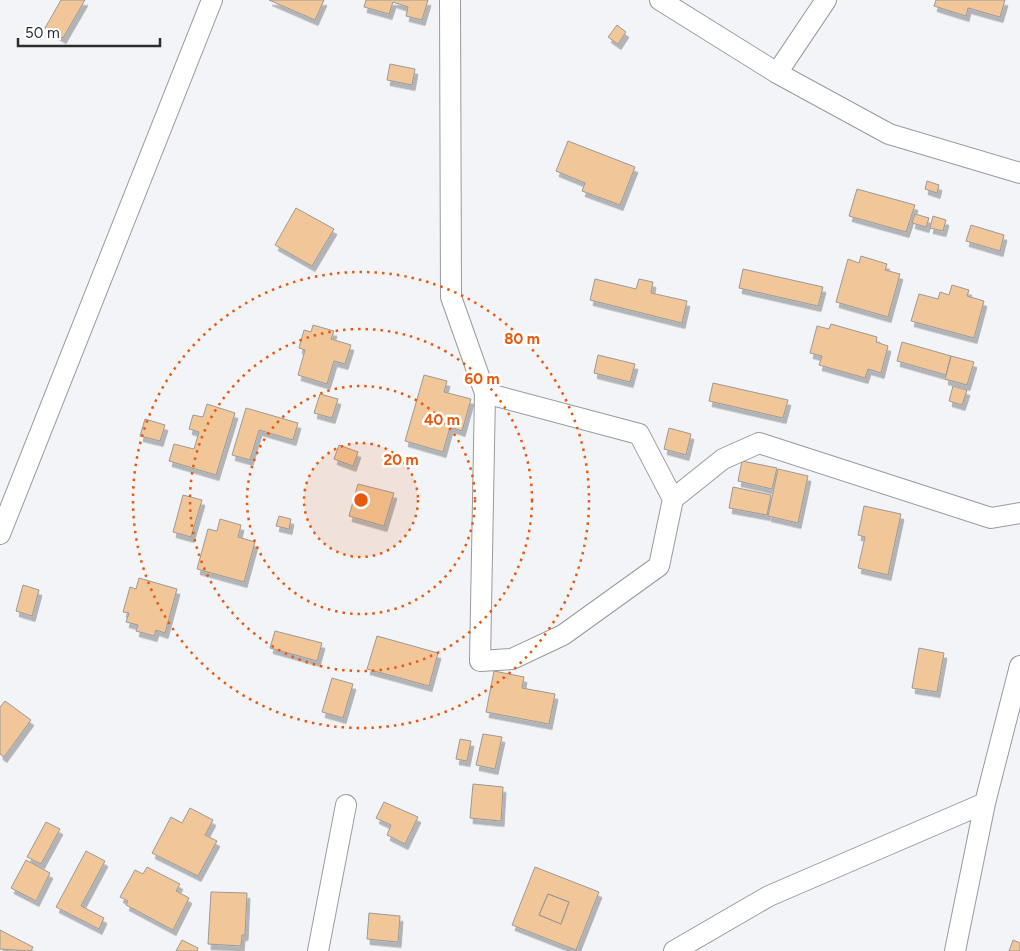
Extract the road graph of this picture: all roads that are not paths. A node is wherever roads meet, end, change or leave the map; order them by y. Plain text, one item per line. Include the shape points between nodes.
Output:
1 (212, 0) edge
2 (450, 0) edge
3 (660, 0) edge
4 (826, 0) edge
5 (778, 73) junction
6 (1020, 173) edge
7 (485, 393) junction
8 (673, 499) junction
9 (1020, 513) edge
10 (0, 534) edge
11 (1020, 666) edge
12 (985, 803) junction
13 (346, 805) dead end
14 (318, 951) edge
15 (674, 951) edge
16 (955, 951) edge

1 - 10 street
2 - 7 street via 451,297
3 - 5 street
4 - 5 street
5 - 6 street via 889,134
7 - 8 street via 639,434
7 - 8 street via 480,661 512,659 564,635 659,566
8 - 9 street via 723,459 759,443 991,518
11 - 12 street
12 - 15 street via 769,896
12 - 16 street
13 - 14 street

